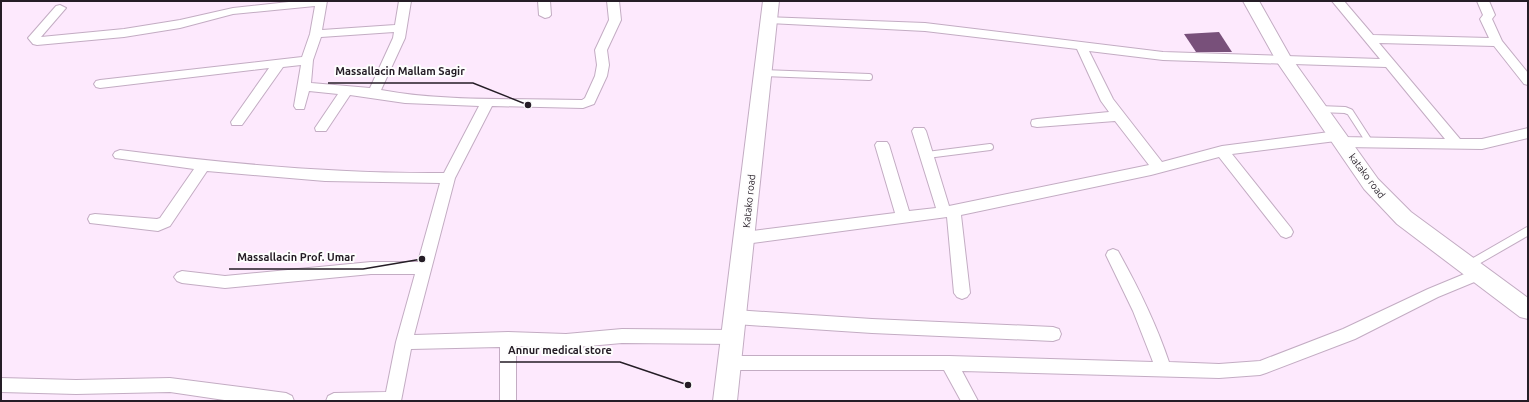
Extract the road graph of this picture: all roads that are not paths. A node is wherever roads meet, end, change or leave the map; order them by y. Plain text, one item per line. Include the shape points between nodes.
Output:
1 (321, 1) edge
2 (405, 1) edge
3 (544, 1) edge
4 (613, 1) edge
5 (1251, 1) edge
6 (1338, 1) edge
7 (1483, 1) edge
8 (60, 8) dead end
9 (770, 10) edge
10 (545, 15) dead end
11 (400, 28) junction
12 (316, 34) junction
13 (1369, 39) junction
14 (1497, 42) junction
15 (1081, 46) junction
16 (1283, 58) junction
17 (307, 60) junction
18 (279, 63) junction
19 (1388, 63) junction
20 (763, 73) junction
21 (869, 77) dead end
22 (1528, 81) edge
23 (100, 84) dead end
24 (304, 86) junction
25 (347, 90) junction
26 (374, 93) junction
27 (487, 103) junction
28 (300, 106) dead end
29 (1318, 109) junction
30 (1118, 116) junction
31 (238, 122) dead end
32 (1037, 123) dead end
33 (320, 128) dead end
34 (919, 131) dead end
35 (1528, 133) edge
36 (1339, 139) junction
37 (1370, 143) junction
38 (1457, 144) junction
39 (882, 145) dead end
40 (990, 147) dead end
41 (1222, 151) junction
42 (120, 155) dead end
43 (927, 155) junction
44 (203, 166) junction
45 (1159, 168) junction
46 (448, 178) junction
47 (949, 212) junction
48 (904, 218) junction
49 (95, 219) dead end
50 (1528, 231) edge
51 (1286, 232) dead end
52 (745, 238) junction
53 (1113, 256) dead end
54 (424, 268) junction
55 (1474, 270) junction
56 (182, 277) dead end
57 (962, 293) dead end
58 (1525, 305) edge
59 (736, 317) junction
60 (1053, 334) dead end
61 (733, 337) junction
62 (508, 339) junction
63 (404, 342) junction
64 (730, 363) junction
65 (949, 363) junction
66 (1164, 368) junction
67 (1, 385) edge
68 (393, 400) edge
69 (286, 401) edge
70 (334, 401) edge
71 (508, 401) edge
72 (725, 401) edge
73 (970, 401) edge

1 - 8 street via 233,11 180,24 124,33 37,41 34,38
1 - 12 street
2 - 11 street
3 - 10 street
4 - 27 street via 615,20 601,50 602,76 590,101 571,105
5 - 16 street, katako road
6 - 13 street
7 - 14 street via 1489,15 1486,19
9 - 15 street
9 - 20 street, Katako road
11 - 12 street
11 - 26 street via 399,38
12 - 17 street
13 - 14 street
13 - 19 street
14 - 22 street
15 - 16 street via 1163,56
15 - 30 street
16 - 19 street
16 - 29 street, katako road
17 - 18 street
17 - 24 street
18 - 23 street
18 - 31 street
19 - 38 street
20 - 21 lane
20 - 52 street, Katako road
24 - 25 street
24 - 28 street
25 - 26 street
25 - 33 street
26 - 27 street via 405,99
27 - 46 street
29 - 36 street, katako road
29 - 37 lane via 1350,112
30 - 32 street
30 - 45 street
34 - 43 street
35 - 38 street via 1482,144
36 - 37 street
36 - 41 street
36 - 55 street, katako road via 1388,203
37 - 38 street
39 - 48 street
40 - 43 lane
41 - 45 street
41 - 51 street
42 - 44 street
43 - 47 street
44 - 46 street via 390,179
44 - 49 street via 165,222 158,225
45 - 47 street
46 - 54 street
47 - 48 street
47 - 57 street
48 - 52 street
50 - 55 lane
52 - 59 street, Katako road
53 - 66 street via 1130,284
54 - 56 street via 371,268 225,282
54 - 63 street
55 - 58 street, katako road
55 - 66 street via 1349,334 1260,368 1219,371
59 - 60 street
59 - 61 street, Katako road
61 - 62 street via 622,336 566,341
61 - 64 street, Katako road
62 - 63 street
62 - 71 street
63 - 68 street
64 - 65 street
64 - 72 street, Katako road
65 - 66 street
65 - 73 street
67 - 69 street via 170,385
68 - 70 street

